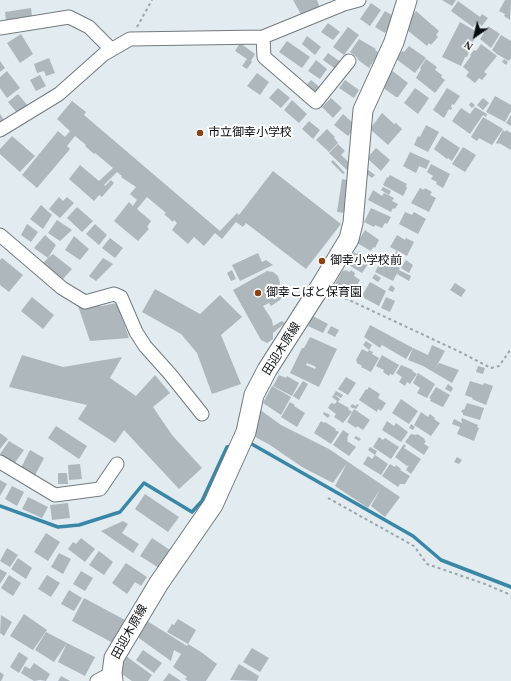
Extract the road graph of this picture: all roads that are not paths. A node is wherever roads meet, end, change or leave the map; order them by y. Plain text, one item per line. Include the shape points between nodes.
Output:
1 (359, 0) edge
2 (407, 0) edge
3 (0, 28) edge
4 (263, 37) junction
5 (112, 49) junction
6 (349, 61) dead end
7 (0, 130) edge
8 (0, 235) edge
9 (202, 414) dead end
10 (0, 462) edge
11 (117, 464) dead end
12 (107, 678) edge

1 - 4 street
2 - 12 main road, 田迎木原線 via 394,42 363,110 353,223 349,239 254,395 246,432 213,505 159,583 114,658
3 - 5 street via 69,17 89,27
4 - 5 street via 130,39
4 - 6 street via 264,57 316,102
5 - 7 street via 59,94
8 - 9 street via 62,288 85,302 114,294 121,297 145,346
10 - 11 street via 55,496 100,489

